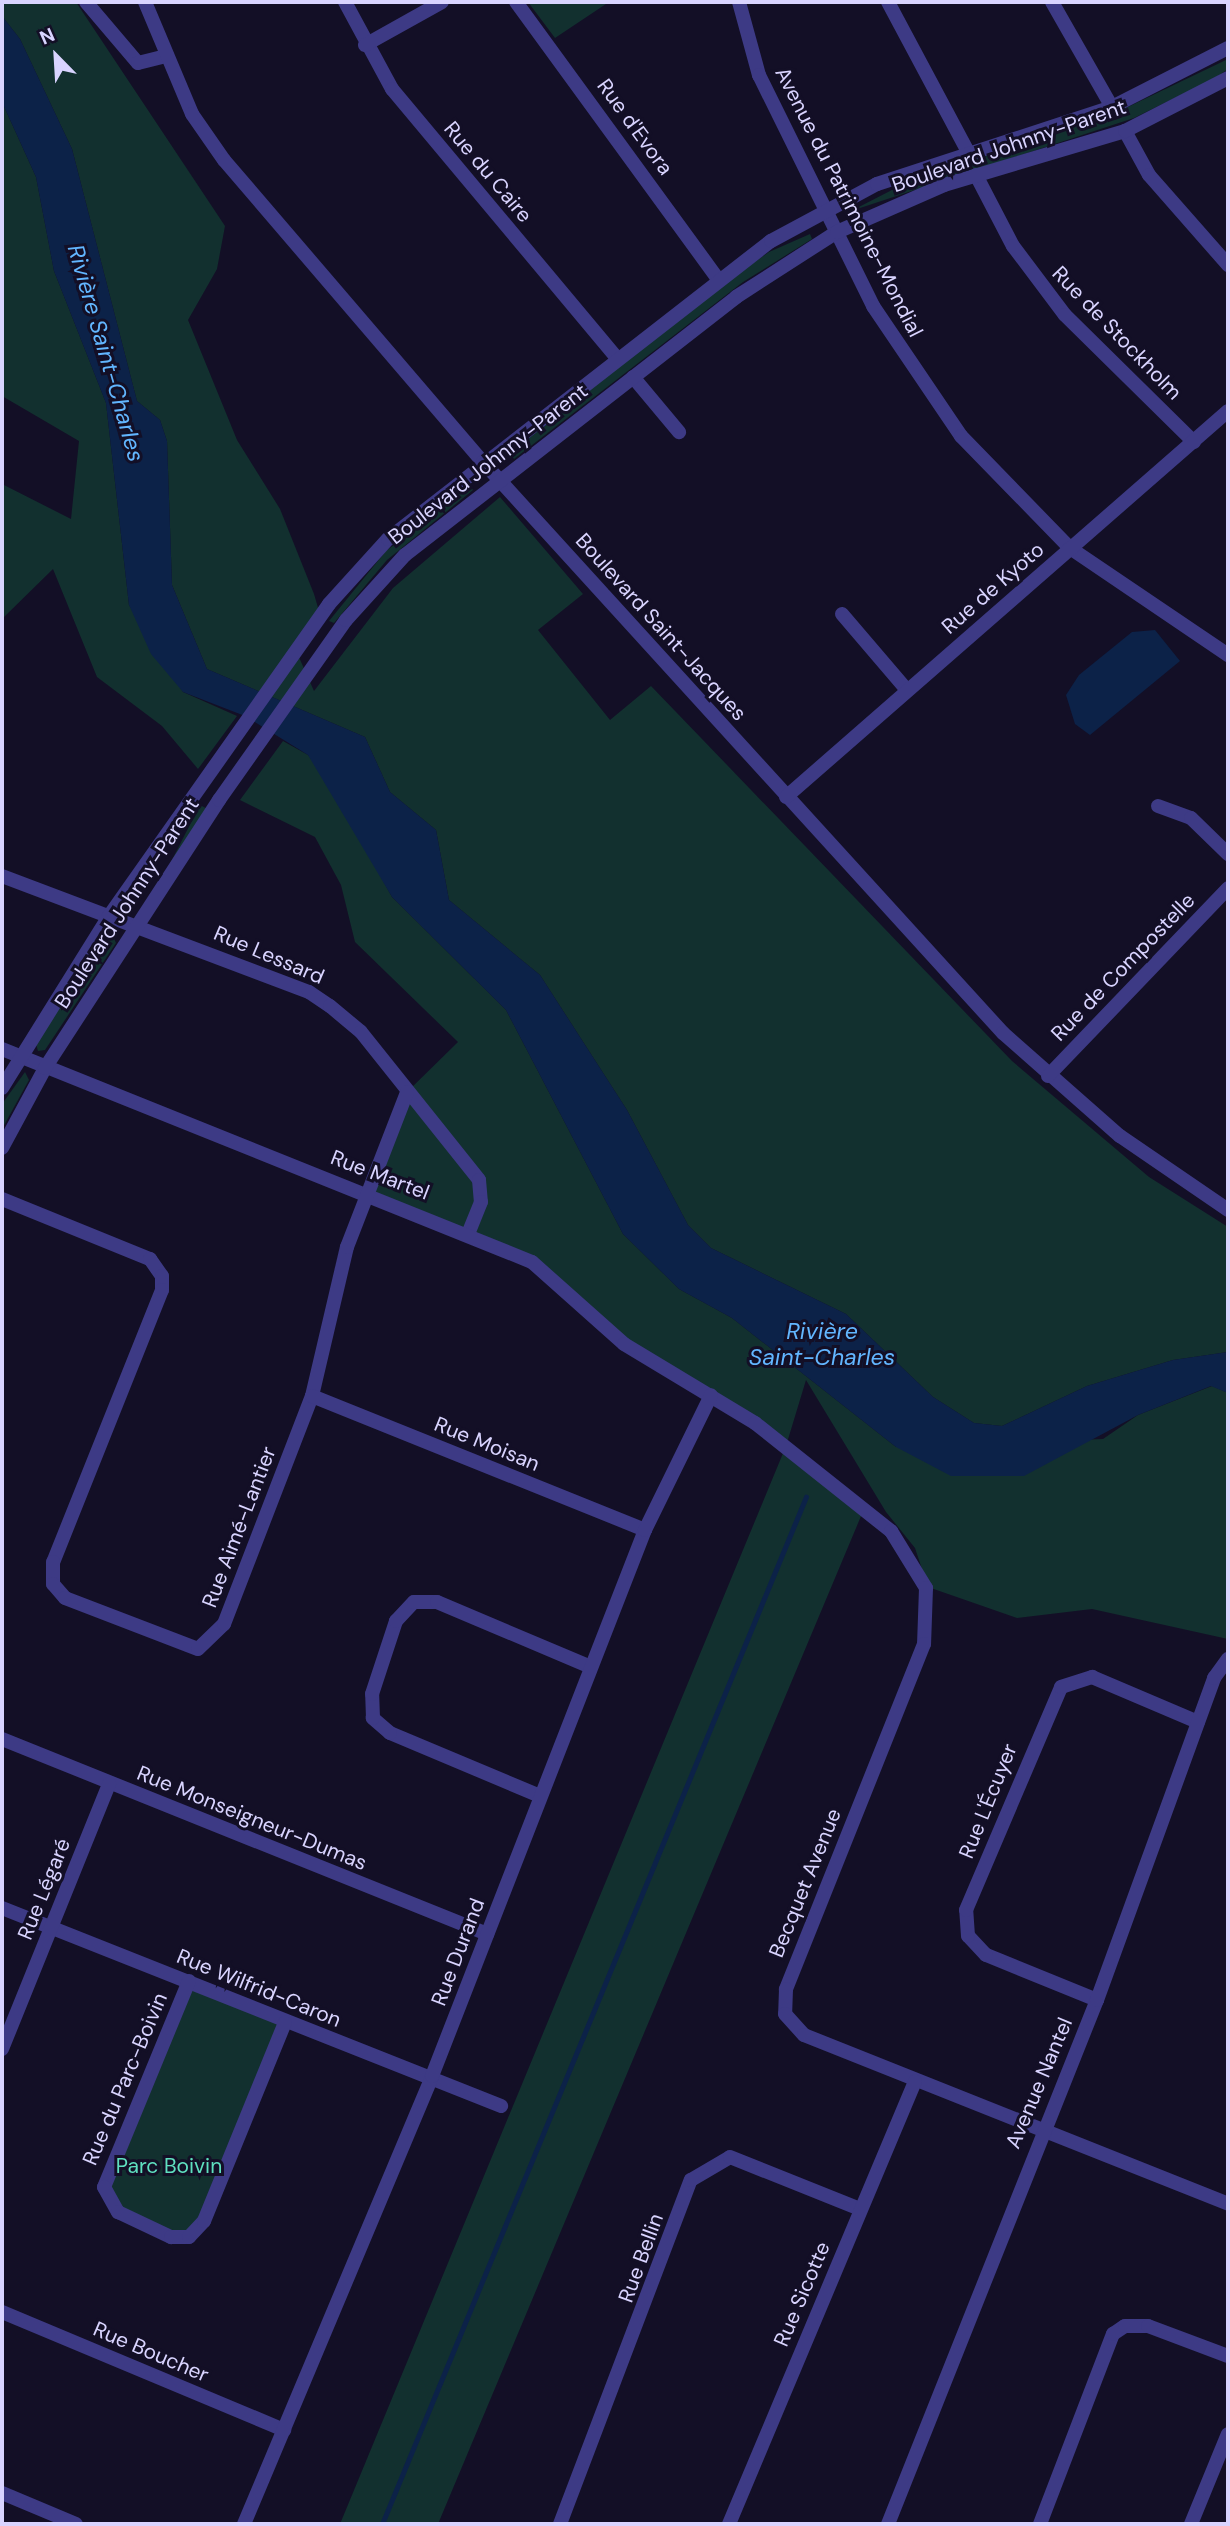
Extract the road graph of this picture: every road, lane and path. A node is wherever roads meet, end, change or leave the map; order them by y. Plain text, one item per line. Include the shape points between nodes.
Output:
1 (86, 2) edge
2 (145, 2) edge
3 (345, 2) edge
4 (442, 2) edge
5 (516, 2) edge
6 (739, 2) edge
7 (888, 2) edge
8 (1052, 2) edge
9 (365, 45) junction
10 (1228, 48) edge
11 (167, 56) junction
12 (1228, 78) edge
13 (1112, 107) junction
14 (1125, 131) junction
15 (967, 150) junction
16 (976, 175) junction
17 (825, 211) junction
18 (837, 232) junction
19 (1228, 265) edge
20 (718, 278) junction
21 (616, 357) junction
22 (633, 377) junction
23 (1228, 411) edge
24 (678, 432) dead end
25 (1194, 442) junction
26 (483, 463) junction
27 (500, 480) junction
28 (1070, 548) junction
29 (842, 614) dead end
30 (1228, 655) edge
31 (907, 690) junction
32 (786, 797) junction
33 (1158, 806) dead end
34 (1228, 854) edge
35 (2, 876) edge
36 (1228, 888) edge
37 (109, 916) junction
38 (138, 925) junction
39 (2, 1049) edge
40 (18, 1056) junction
41 (45, 1068) junction
42 (1048, 1076) junction
43 (2, 1088) edge
44 (407, 1092) junction
45 (2, 1148) edge
46 (366, 1192) junction
47 (2, 1199) edge
48 (1228, 1210) edge
49 (468, 1232) junction
50 (711, 1395) junction
51 (312, 1396) junction
52 (645, 1531) junction
53 (1228, 1659) edge
54 (591, 1667) junction
55 (1198, 1722) junction
56 (2, 1740) edge
57 (109, 1784) junction
58 (540, 1796) junction
59 (2, 1908) edge
60 (51, 1927) junction
61 (487, 1934) junction
62 (189, 1981) junction
63 (1097, 2000) junction
64 (285, 2023) junction
65 (2, 2049) edge
66 (432, 2076) junction
67 (915, 2081) junction
68 (501, 2106) dead end
69 (1041, 2132) junction
70 (1228, 2204) edge
71 (860, 2209) junction
72 (2, 2312) edge
73 (1228, 2356) edge
74 (284, 2430) junction
75 (1228, 2434) edge
76 (2, 2493) edge
77 (76, 2524) edge
78 (244, 2524) edge
79 (560, 2524) edge
80 (729, 2524) edge
81 (888, 2524) edge
82 (1040, 2524) edge
83 (1191, 2524) edge

1 - 11 street via 138,63
2 - 11 street, Boulevard Saint-Jacques
3 - 9 street, Rue du Caire
4 - 9 street
5 - 20 street, Rue d'Evora
6 - 17 street, Avenue du Patrimoine-Mondial via 759,75
7 - 15 street
8 - 13 street
9 - 21 street, Rue du Caire via 392,89
10 - 13 street, Boulevard Johnny-Parent
11 - 26 street, Boulevard Saint-Jacques via 192,114 224,160
12 - 14 street, Boulevard Johnny-Parent
13 - 15 street, Boulevard Johnny-Parent
14 - 16 street, Boulevard Johnny-Parent
14 - 19 street via 1149,176
15 - 17 street, Boulevard Johnny-Parent
16 - 18 street, Boulevard Johnny-Parent
16 - 25 street, Rue de Stockholm via 1013,246 1057,305
17 - 18 street, Avenue du Patrimoine-Mondial
17 - 20 street, Boulevard Johnny-Parent
18 - 22 street, Boulevard Johnny-Parent via 736,297
18 - 28 street, Avenue du Patrimoine-Mondial via 922,384 1010,492
20 - 21 street, Boulevard Johnny-Parent
21 - 26 street, Boulevard Johnny-Parent
22 - 24 street
22 - 27 street, Boulevard Johnny-Parent
23 - 25 street, Rue de Kyoto
25 - 28 street, Rue de Kyoto
26 - 27 street, Boulevard Saint-Jacques
26 - 37 street, Boulevard Johnny-Parent via 388,539 328,604
27 - 32 street, Boulevard Saint-Jacques
27 - 38 street, Boulevard Johnny-Parent via 397,562 346,620 219,800
28 - 30 street, Avenue du Patrimoine-Mondial
28 - 31 street, Rue de Kyoto
29 - 31 street
31 - 32 street, Rue de Kyoto
32 - 42 street, Boulevard Saint-Jacques
33 - 34 street via 1191,818
35 - 37 street, Rue Lessard
36 - 42 street, Rue de Compostelle
37 - 38 street, Rue Lessard
37 - 40 street, Boulevard Johnny-Parent
38 - 41 street, Boulevard Johnny-Parent
38 - 44 street, Rue Lessard via 309,992 361,1032
39 - 40 street, Rue Martel
40 - 41 street, Rue Martel
40 - 43 street, Boulevard Johnny-Parent
41 - 45 street, Boulevard Johnny-Parent
41 - 46 street, Rue Martel
42 - 48 street, Boulevard Saint-Jacques via 1120,1136
44 - 46 street, Rue Aimé-Lantier
44 - 49 street, Rue Lessard via 479,1180 481,1202
46 - 49 street, Rue Martel
46 - 51 street, Rue Aimé-Lantier
47 - 51 street, Rue Aimé-Lantier via 150,1259 163,1283 53,1562 53,1584 65,1598 188,1648 210,1643 224,1624
49 - 50 street, Rue Martel via 544,1270 624,1344
50 - 52 street, Rue Durand
50 - 67 street, Becquet Avenue via 877,1518 912,1559 926,1588 923,1644 784,2002 785,2014 804,2035
51 - 52 street, Rue Moisan
52 - 54 street, Rue Durand
53 - 55 street, Avenue Nantel
54 - 58 street, Rue Durand
54 - 58 street via 437,1602 414,1602 396,1622 372,1694 373,1718 390,1733
55 - 63 street, Avenue Nantel
55 - 63 street, Rue L'Écuyer via 1092,1677 1060,1687 966,1910 968,1936 986,1955
56 - 57 street, Rue Monseigneur-Dumas
57 - 60 street, Rue Légaré
57 - 61 street, Rue Monseigneur-Dumas
58 - 61 street, Rue Durand
59 - 60 street, Rue Wilfrid-Caron
60 - 62 street, Rue Wilfrid-Caron
60 - 65 street, Rue Légaré
61 - 66 street, Rue Durand
62 - 64 street, Rue Wilfrid-Caron
62 - 64 street, Rue du Parc-Boivin via 104,2187 118,2211 171,2237 189,2236 204,2221
63 - 69 street, Avenue Nantel
64 - 66 street, Rue Wilfrid-Caron
66 - 68 street, Rue Wilfrid-Caron
66 - 74 street, Rue Durand
67 - 69 street, Becquet Avenue
67 - 71 street, Rue Sicotte
69 - 70 street, Becquet Avenue
69 - 81 street, Avenue Nantel
71 - 79 street, Rue Bellin via 730,2157 698,2174
71 - 80 street, Rue Sicotte
72 - 74 street, Rue Boucher
73 - 82 street via 1148,2326 1125,2326 1113,2334
74 - 78 street, Rue Durand
75 - 83 street
76 - 77 street

